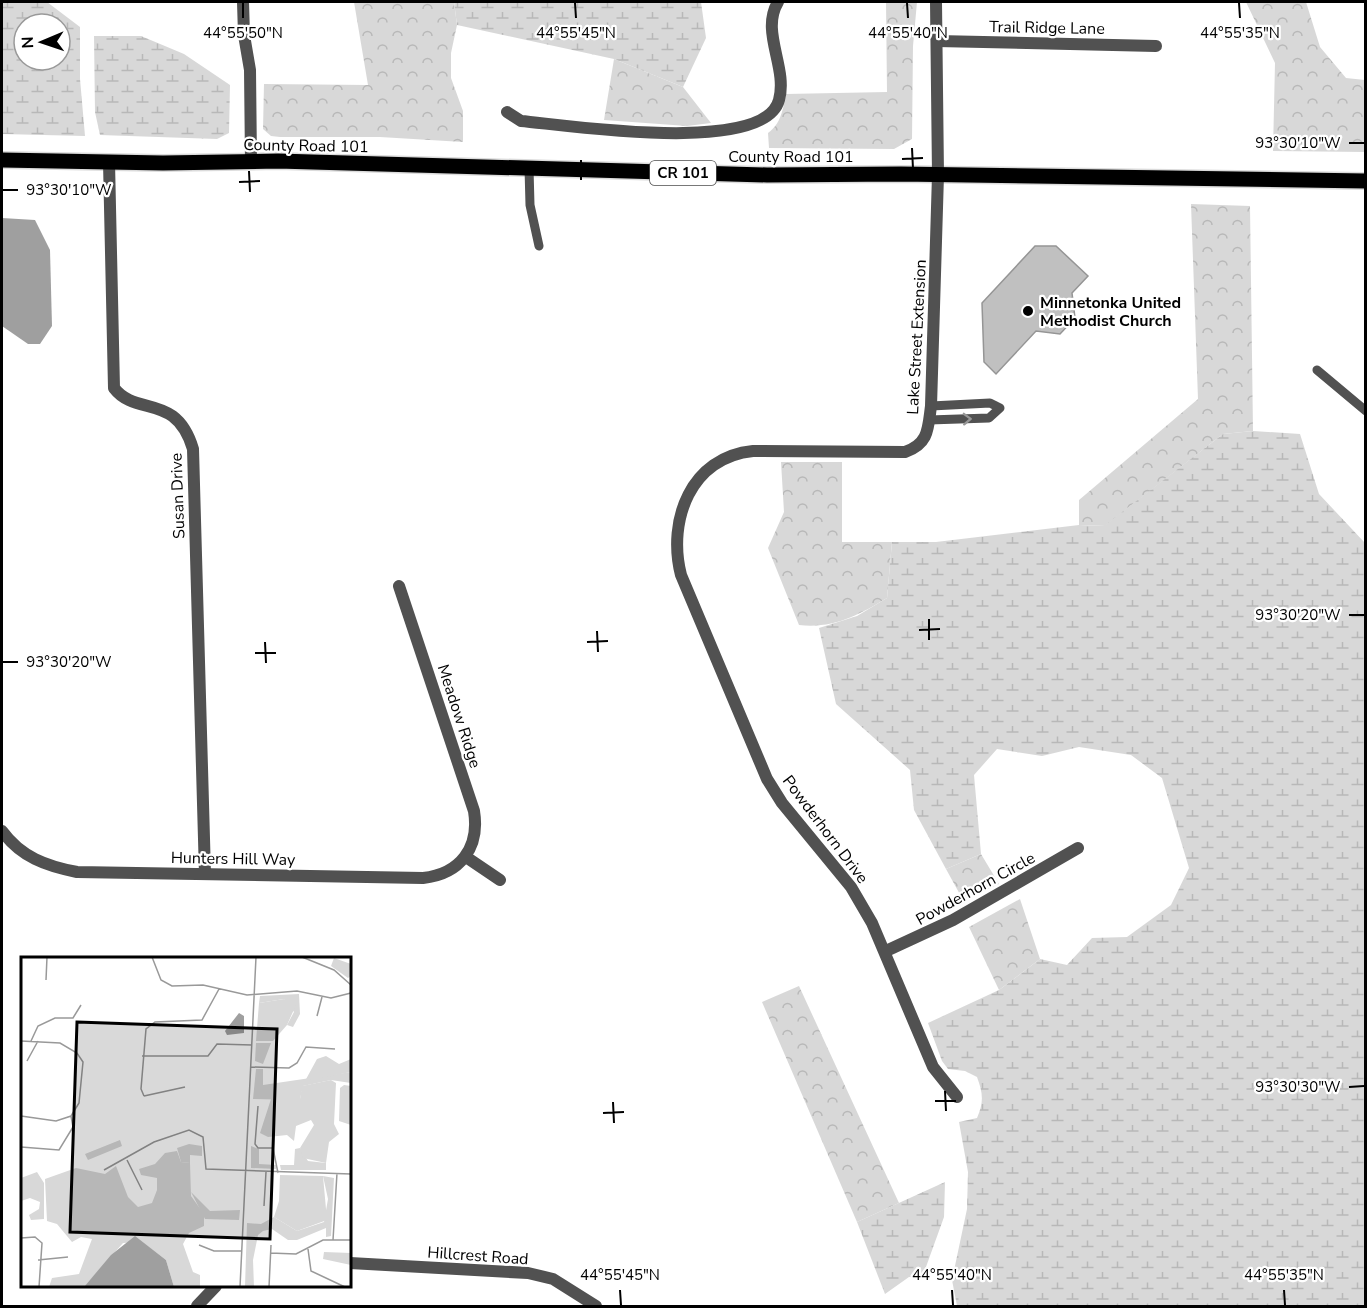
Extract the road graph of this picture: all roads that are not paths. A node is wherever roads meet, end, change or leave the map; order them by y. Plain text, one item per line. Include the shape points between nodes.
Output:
1 (243, 2) edge
2 (778, 2) edge
3 (936, 2) edge
4 (937, 41) junction
5 (1156, 46) dead end
6 (507, 112) dead end
7 (2, 160) edge
8 (109, 162) junction
9 (251, 162) junction
10 (529, 168) junction
11 (938, 175) junction
12 (1365, 182) edge
13 (539, 246) dead end
14 (1317, 370) dead end
15 (931, 406) junction
16 (1365, 411) edge
17 (929, 420) junction
18 (681, 574) joint
19 (399, 586) dead end
20 (2, 834) edge
21 (1077, 849) dead end
22 (466, 857) junction
23 (205, 874) junction
24 (500, 880) dead end
25 (886, 951) junction
26 (957, 1097) dead end
27 (351, 1263) edge
28 (215, 1287) edge
29 (197, 1306) edge
30 (596, 1306) edge

1 - 9 street
2 - 6 street via 771,25 781,83 779,99 768,117 733,129 690,135 521,121
3 - 4 street, Lake Street Extension
4 - 5 street, Trail Ridge Lane
4 - 11 street, Lake Street Extension
7 - 8 main road, County Road 101 / CR 101
8 - 9 main road, County Road 101 / CR 101
8 - 23 street, Susan Drive via 114,388 118,395 177,419 188,432 193,449
9 - 10 main road, County Road 101 / CR 101
10 - 11 main road, County Road 101 / CR 101
10 - 13 lane via 530,205
11 - 12 main road, County Road 101 / CR 101
11 - 15 street, Lake Street Extension
14 - 16 lane
15 - 17 street, Lake Street Extension
17 -> 15 lane via 989,418 1000,408 990,403
17 - 18 street, Lake Street Extension via 923,443 905,452 753,451 720,460 702,473 688,492 681,511 676,554
18 - 25 street, Powderhorn Drive via 767,779 851,888
19 - 22 street, Meadow Ridge via 474,811 477,827 474,844
20 - 23 street, Hunters Hill Way via 30,858 77,872
21 - 25 street, Powderhorn Circle via 953,920
22 - 23 street, Hunters Hill Way via 454,869 423,878
22 - 24 street
25 - 26 street, Powderhorn Drive via 933,1067
27 - 30 street, Hillcrest Road via 528,1273 553,1279
28 - 29 street

